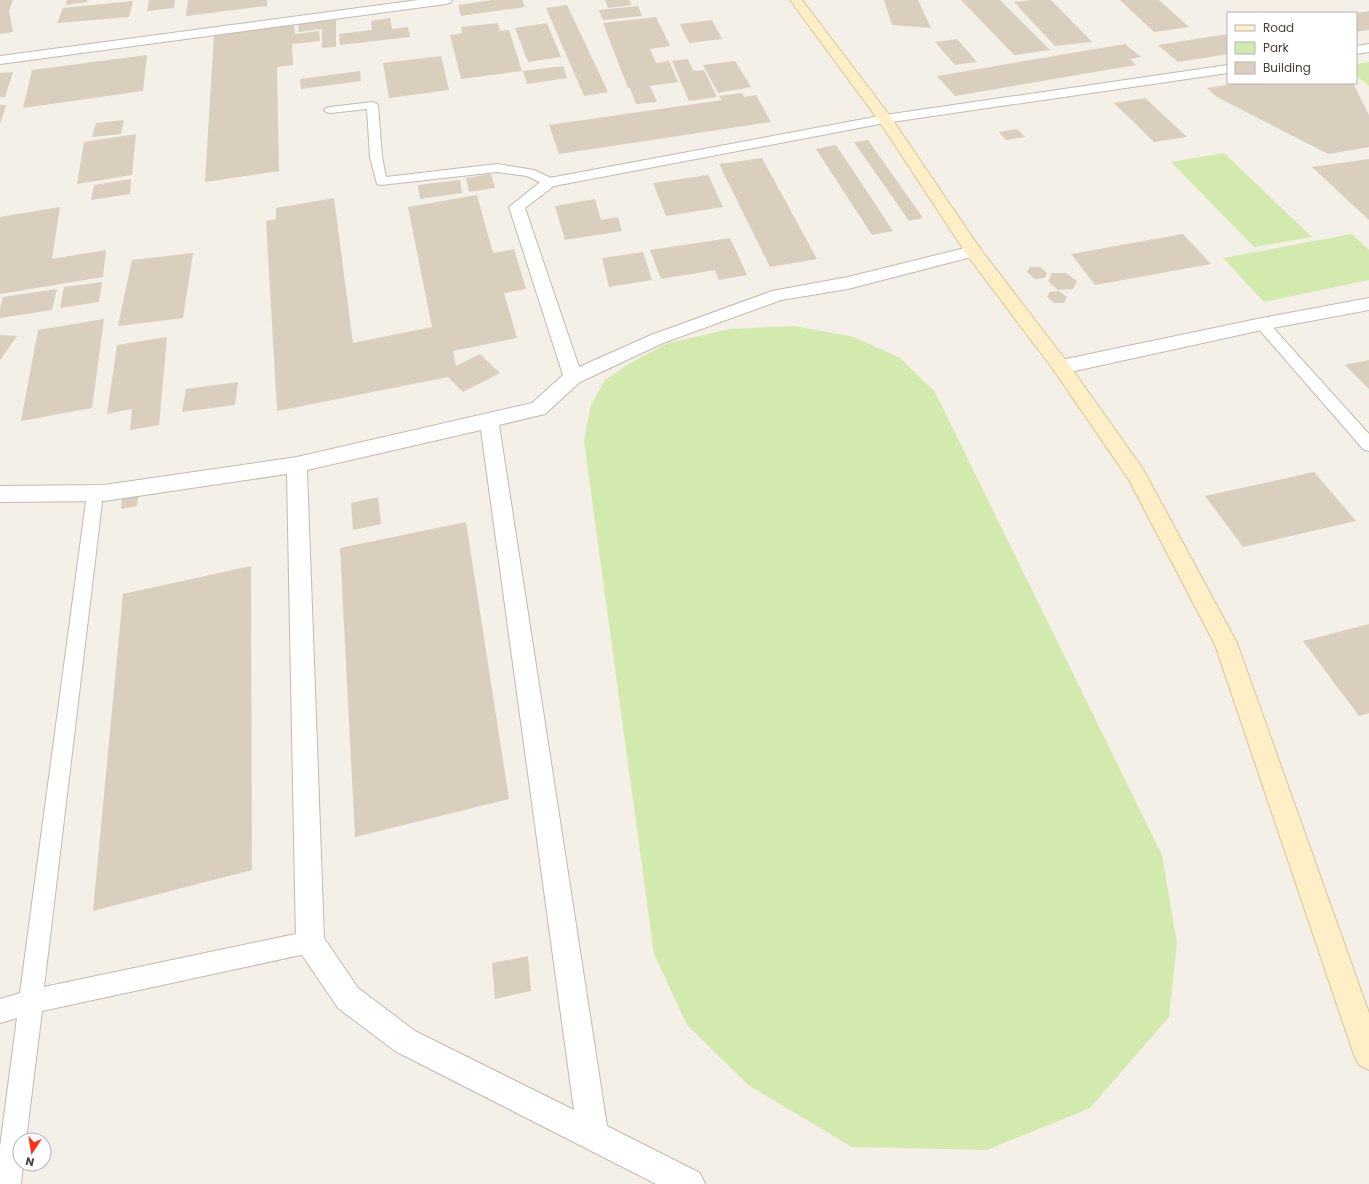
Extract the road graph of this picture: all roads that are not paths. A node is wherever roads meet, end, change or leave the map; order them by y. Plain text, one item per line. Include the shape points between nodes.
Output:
1 (446, 0) edge
2 (796, 0) edge
3 (1369, 48) edge
4 (1357, 50) edge
5 (0, 60) edge
6 (1227, 69) edge
7 (330, 110) dead end
8 (885, 119) junction
9 (549, 182) junction
10 (973, 251) junction
11 (1369, 304) edge
12 (1262, 324) junction
13 (1061, 367) junction
14 (573, 377) junction
15 (488, 421) junction
16 (1369, 445) edge
17 (297, 465) junction
18 (0, 494) edge
19 (95, 494) junction
20 (310, 942) junction
21 (31, 1002) junction
22 (0, 1011) edge
23 (1369, 1055) edge
24 (593, 1136) junction
25 (8, 1184) edge
26 (689, 1184) edge

1 - 5 street
2 - 8 street
3 - 4 street
6 - 8 street
7 - 9 lane via 372,105 376,157 381,181 497,168 530,173
8 - 9 street
8 - 10 street
9 - 14 street via 517,207
10 - 13 street
10 - 14 street via 848,283 778,295 657,339
11 - 12 street
12 - 13 street
12 - 16 lane
13 - 23 street via 1136,475 1226,643
14 - 15 street via 538,409
15 - 17 street
15 - 24 street
17 - 19 street
17 - 20 street
18 - 19 street
19 - 21 lane
20 - 21 lane
20 - 24 street via 348,998 405,1041
21 - 22 lane
21 - 25 lane
24 - 26 street

